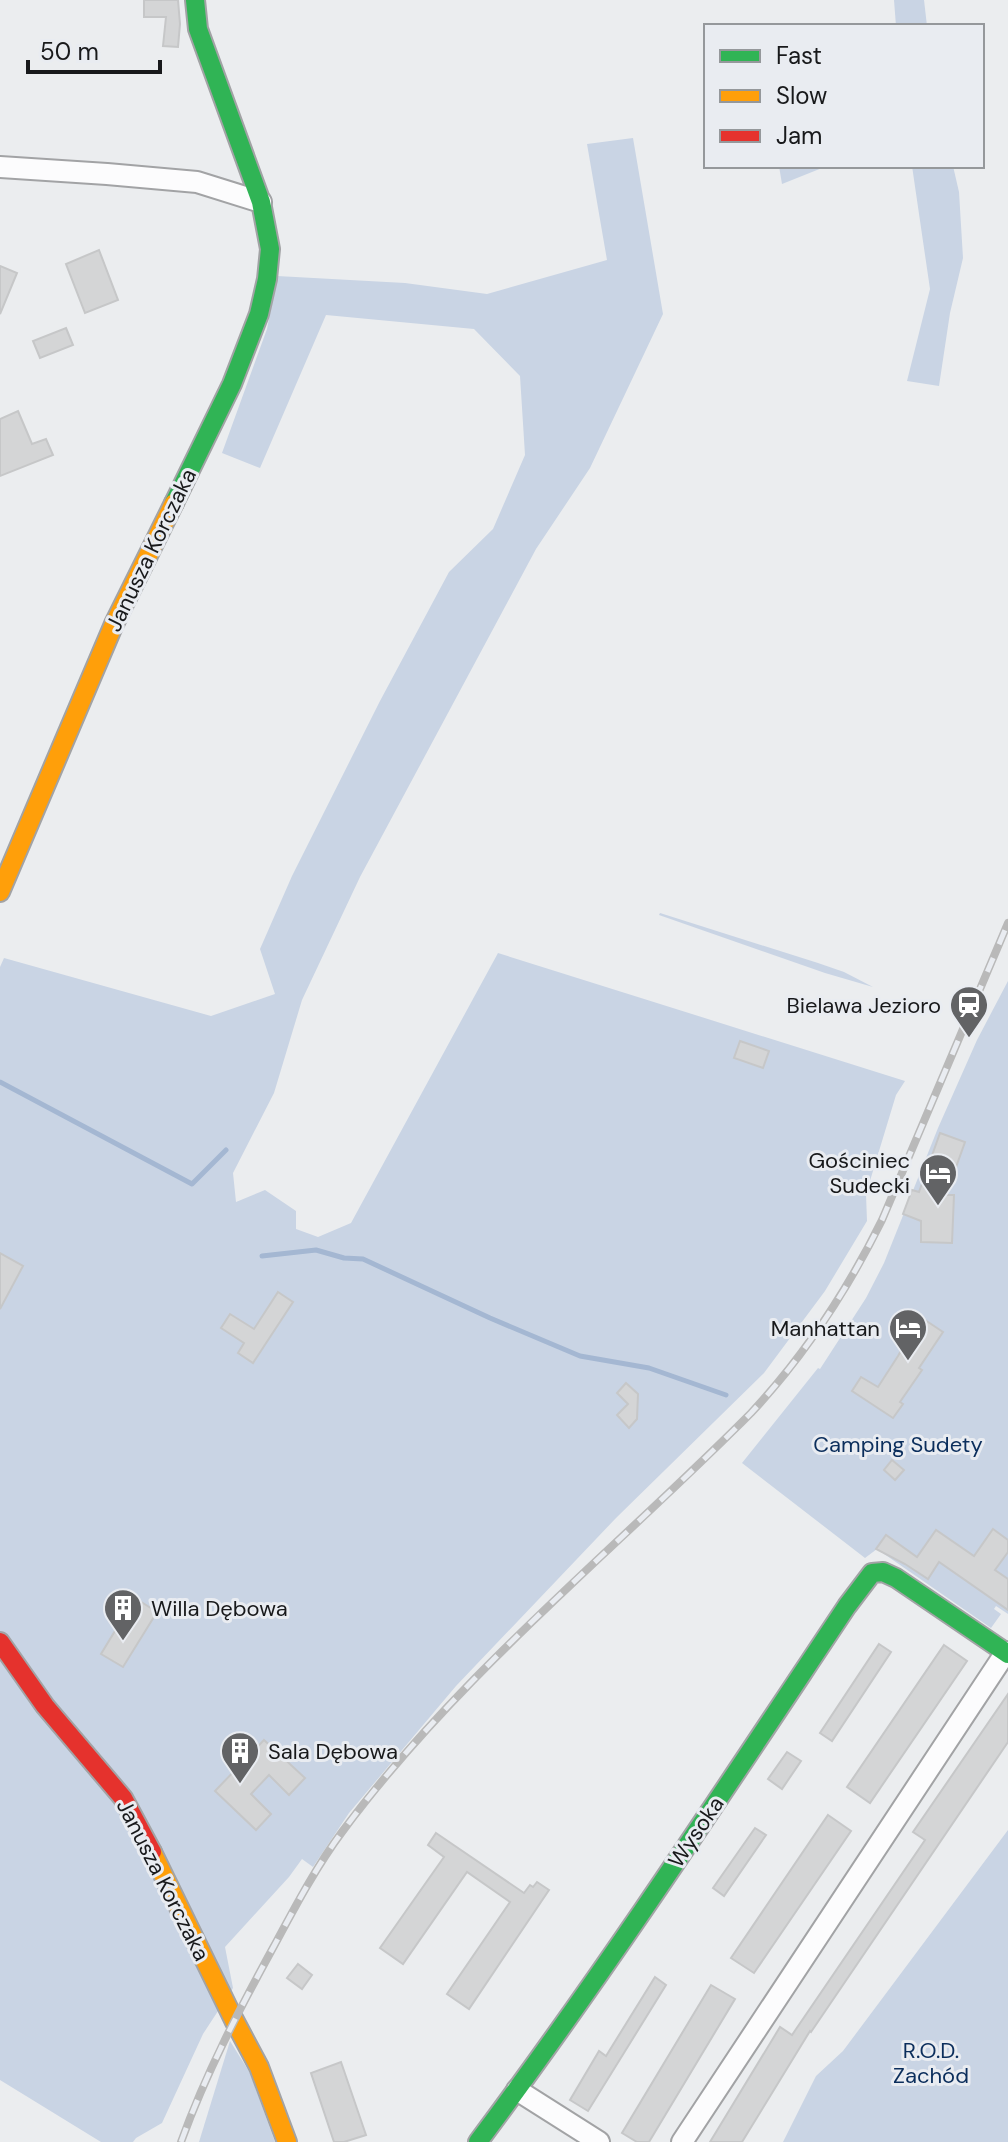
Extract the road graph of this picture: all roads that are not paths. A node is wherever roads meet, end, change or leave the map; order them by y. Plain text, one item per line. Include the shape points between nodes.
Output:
1 (195, 0) edge
2 (0, 167) edge
3 (261, 202) junction
4 (0, 892) edge
5 (0, 1642) edge
6 (1007, 1653) edge
7 (517, 2090) junction
8 (287, 2142) edge
9 (478, 2142) edge
10 (599, 2142) edge
11 (682, 2142) edge

1 - 3 street, Janusza Korczaka via 198,29
2 - 3 street via 197,182
3 - 4 street, Janusza Korczaka via 270,249 259,314 232,384 114,624
5 - 8 street, Janusza Korczaka via 54,1717 123,1798 259,2067
6 - 7 street, Wysoka via 896,1578 872,1573
6 - 11 street
7 - 9 street, Wysoka
7 - 10 street

